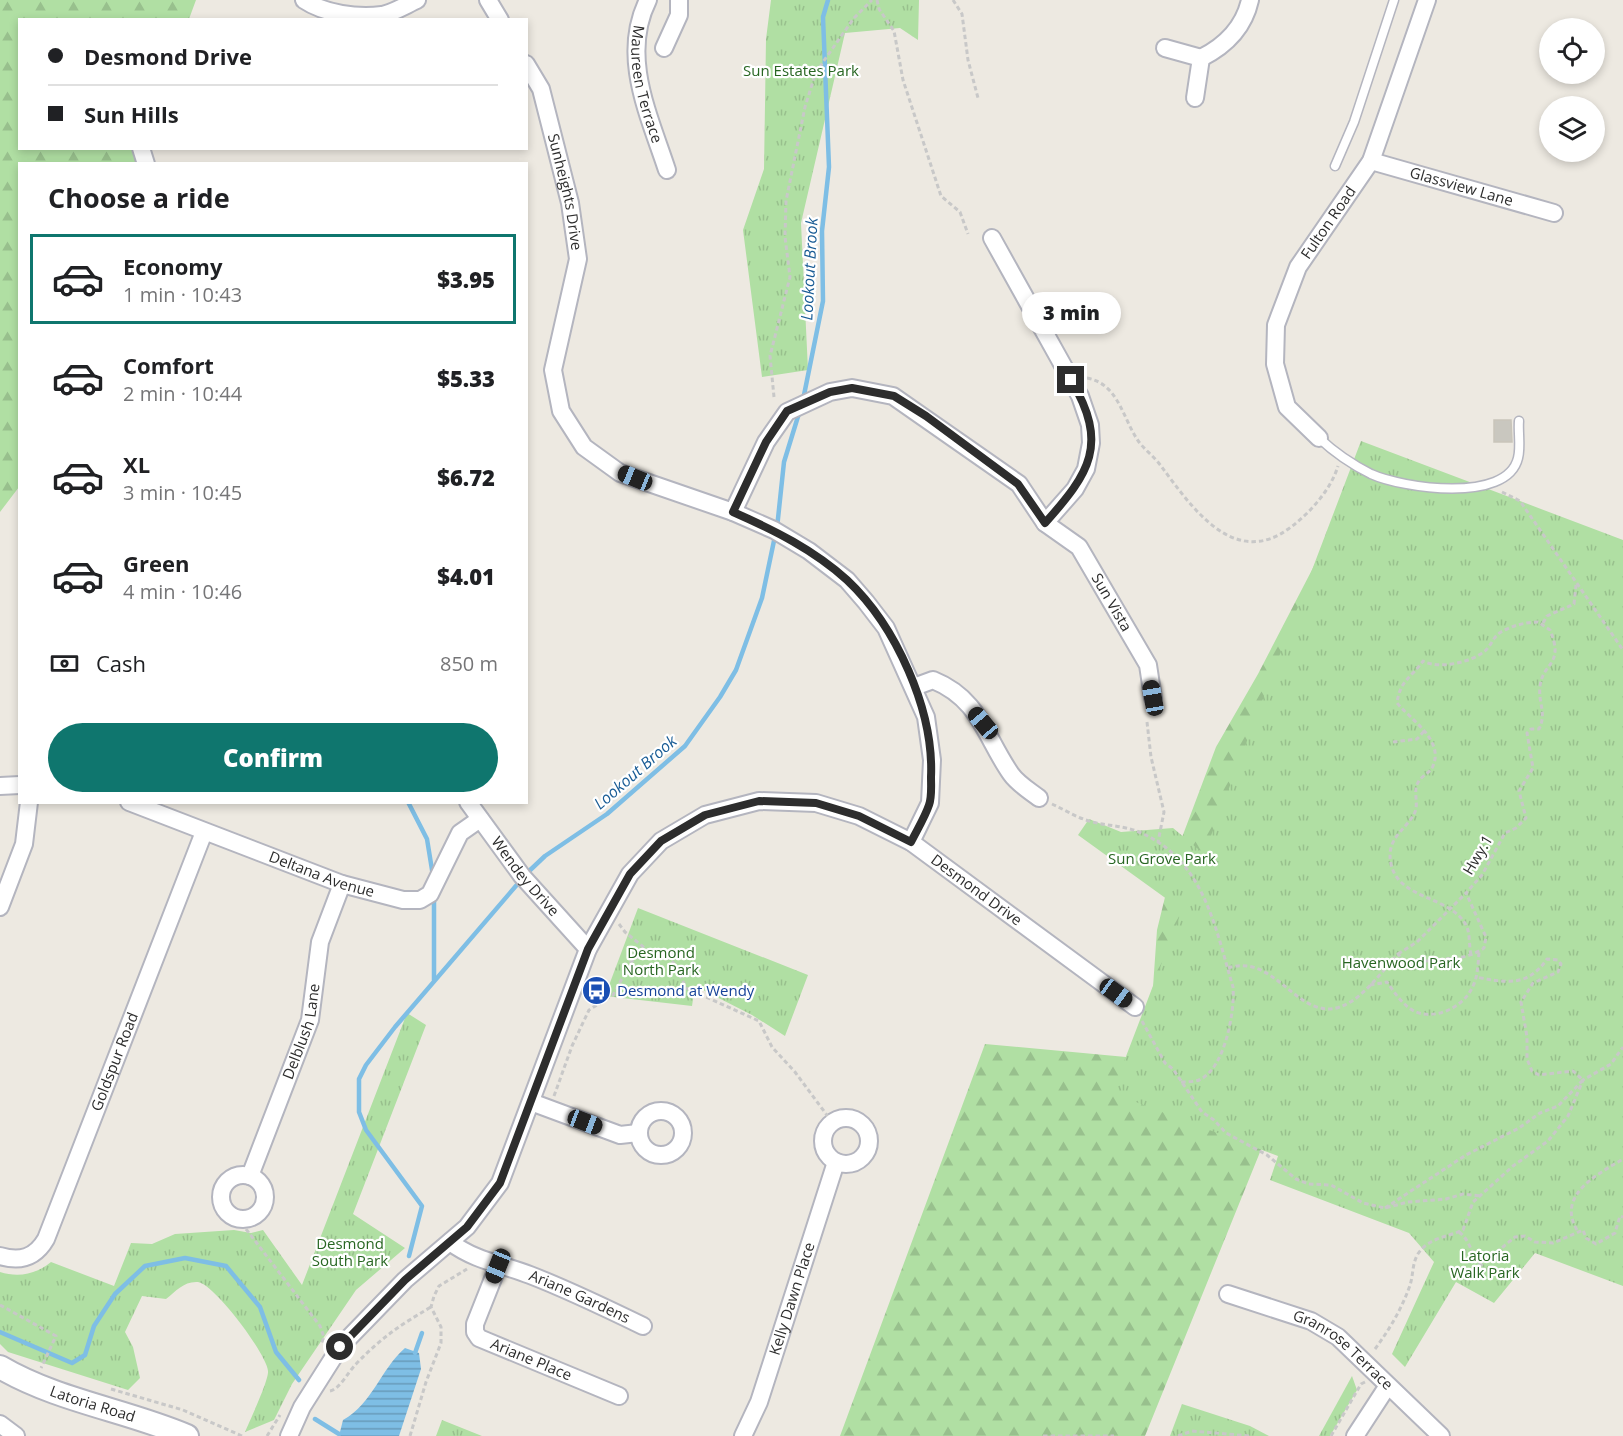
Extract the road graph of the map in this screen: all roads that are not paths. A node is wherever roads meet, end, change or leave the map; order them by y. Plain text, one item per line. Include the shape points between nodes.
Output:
1 (304, 0) edge
2 (417, 0) edge
3 (488, 0) edge
4 (648, 0) edge
5 (679, 0) edge
6 (1250, 0) edge
7 (1394, 0) edge
8 (1427, 0) edge
9 (499, 18) edge
10 (664, 48) dead end
11 (1165, 48) dead end
12 (1201, 58) junction
13 (528, 67) edge
14 (1195, 98) dead end
15 (1371, 161) junction
16 (1335, 166) dead end
17 (668, 170) dead end
18 (1554, 213) dead end
19 (992, 238) dead end
20 (1518, 421) dead end
21 (1319, 438) joint
22 (733, 512) junction
23 (1045, 523) junction
24 (914, 687) junction
25 (1153, 698) dead end
26 (18, 784) edge
27 (0, 786) edge
28 (1039, 798) road end
29 (29, 804) edge
30 (134, 804) edge
31 (469, 804) edge
32 (480, 819) junction
33 (204, 832) junction
34 (911, 842) junction
35 (342, 884) junction
36 (0, 907) edge
37 (588, 949) junction
38 (1135, 1007) road end
39 (531, 1102) junction
40 (638, 1133) dead end
41 (836, 1162) junction
42 (250, 1176) dead end
43 (450, 1242) junction
44 (0, 1256) edge
45 (498, 1266) junction
46 (1228, 1294) dead end
47 (643, 1326) dead end
48 (0, 1367) edge
49 (1387, 1387) junction
50 (619, 1396) dead end
51 (0, 1424) edge
52 (16, 1436) edge
53 (187, 1436) edge
54 (289, 1436) edge
55 (743, 1436) edge
56 (1355, 1436) edge
57 (1441, 1436) edge

1 - 2 street via 351,16 384,15
3 - 9 street
4 - 17 street, Maureen Terrace via 640,17 635,47 638,80
5 - 10 street, Maureen Terrace via 679,15
6 - 12 street via 1227,42
7 - 16 lane via 1354,122
8 - 15 street, Fulton Road
11 - 12 street
12 - 14 street
13 - 22 street, Sunheights Drive via 541,89 570,203 578,259 554,370 561,411 584,447 620,473
15 - 18 street, Glassview Lane
15 - 21 street, Fulton Road via 1298,267 1276,325 1275,364 1287,407
19 - 23 street via 1080,396 1090,425 1086,469 1075,489
20 - 21 lane via 1518,458 1502,478 1485,486 1407,484 1373,475 1341,458
22 - 23 street via 766,442 787,411 830,392 852,388 894,396 926,416 1018,484
22 - 24 street, Sunheights Drive via 774,530 847,580 886,628
23 - 25 street, Sun Vista via 1079,546 1148,665
24 - 28 street via 933,680 953,688 983,723 1012,776
24 - 34 street, Sunheights Drive via 926,717 932,760 930,803
26 - 27 street
29 - 36 street via 24,844
30 - 33 street, Deltana Avenue
31 - 32 street, Wendey Drive
32 - 35 street, Deltana Avenue via 460,833 430,894 420,900 403,900
32 - 37 street, Wendey Drive via 536,892
33 - 35 street, Deltana Avenue
33 - 44 street, Goldspur Road via 46,1239 41,1249 25,1258
34 - 37 street, Desmond Drive via 859,816 816,803 759,801 705,815 661,841 630,874
34 - 38 street, Desmond Drive
35 - 42 street, Delblush Lane via 321,942 310,1020
37 - 39 street, Desmond Drive
39 - 40 street via 620,1135
39 - 43 street, Desmond Drive via 500,1183 467,1227
41 - 41 street via 829,1156 823,1138 832,1122 851,1118 859,1122 869,1138 868,1148 855,1162
41 - 55 street, Kelly Dawn Place via 759,1402
43 - 45 street, Ariane Gardens via 467,1255
43 - 54 street, Desmond Drive via 405,1280 340,1347 302,1407
45 - 47 street, Ariane Gardens via 572,1292
45 - 50 street, Ariane Place via 476,1324 479,1338
46 - 49 street, Granrose Terrace via 1311,1321 1338,1336
48 - 53 main road, Latoria Road via 74,1399
49 - 56 street
49 - 57 street, Granrose Terrace
51 - 52 street

